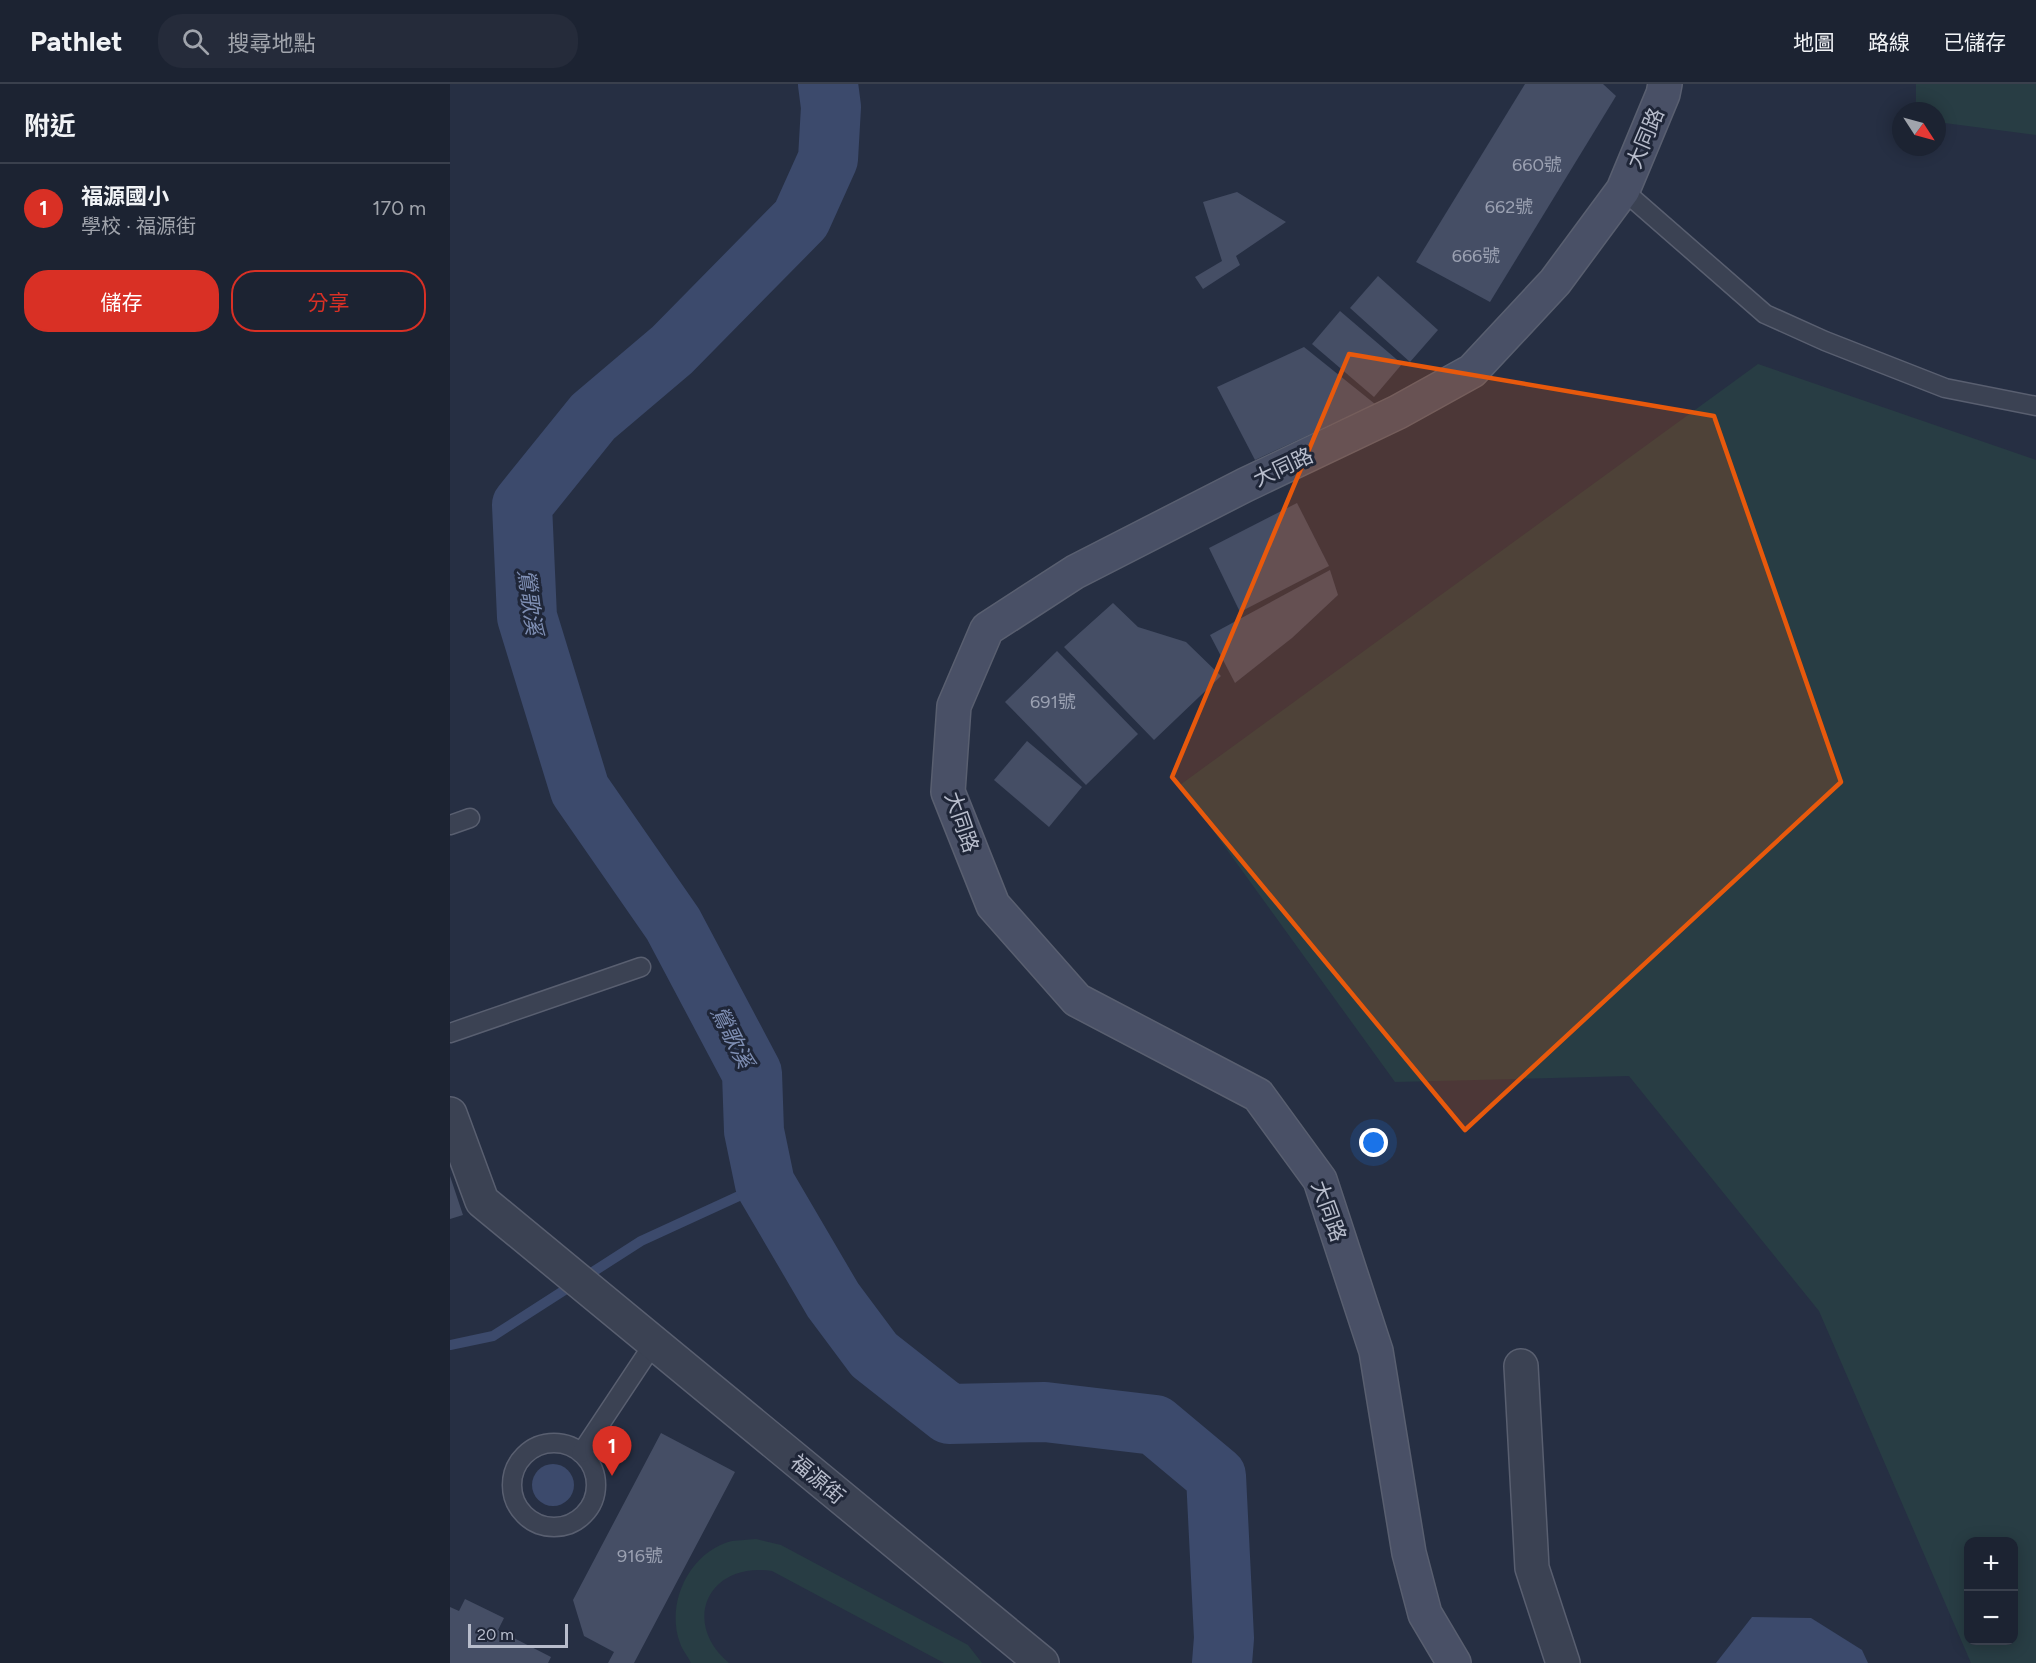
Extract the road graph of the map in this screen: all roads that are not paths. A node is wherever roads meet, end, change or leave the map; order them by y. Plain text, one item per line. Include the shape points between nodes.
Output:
1 (1665, 84) edge
2 (1623, 190) junction
3 (2036, 406) edge
4 (470, 818) dead end
5 (450, 825) edge
6 (641, 967) dead end
7 (450, 1033) edge
8 (450, 1114) edge
9 (654, 1343) junction
10 (1521, 1366) dead end
11 (581, 1453) junction
12 (1042, 1663) edge
13 (1454, 1663) edge
14 (1563, 1663) edge

1 - 2 street, 大同路
2 - 3 lane via 1765,314 1945,388
2 - 13 street, 大同路 via 1555,282 1472,371 1398,412 1075,572 987,629 954,706 948,792 993,905 1077,1000 1258,1095 1320,1180 1376,1351 1409,1553 1425,1614
4 - 5 lane
6 - 7 lane
8 - 9 street, 福源街 via 482,1201
9 - 11 lane
9 - 12 street, 福源街
10 - 14 street via 1532,1568
11 - 11 lane via 570,1446 542,1444 520,1460 514,1472 514,1499 531,1520 557,1526 571,1523 591,1504 595,1477

